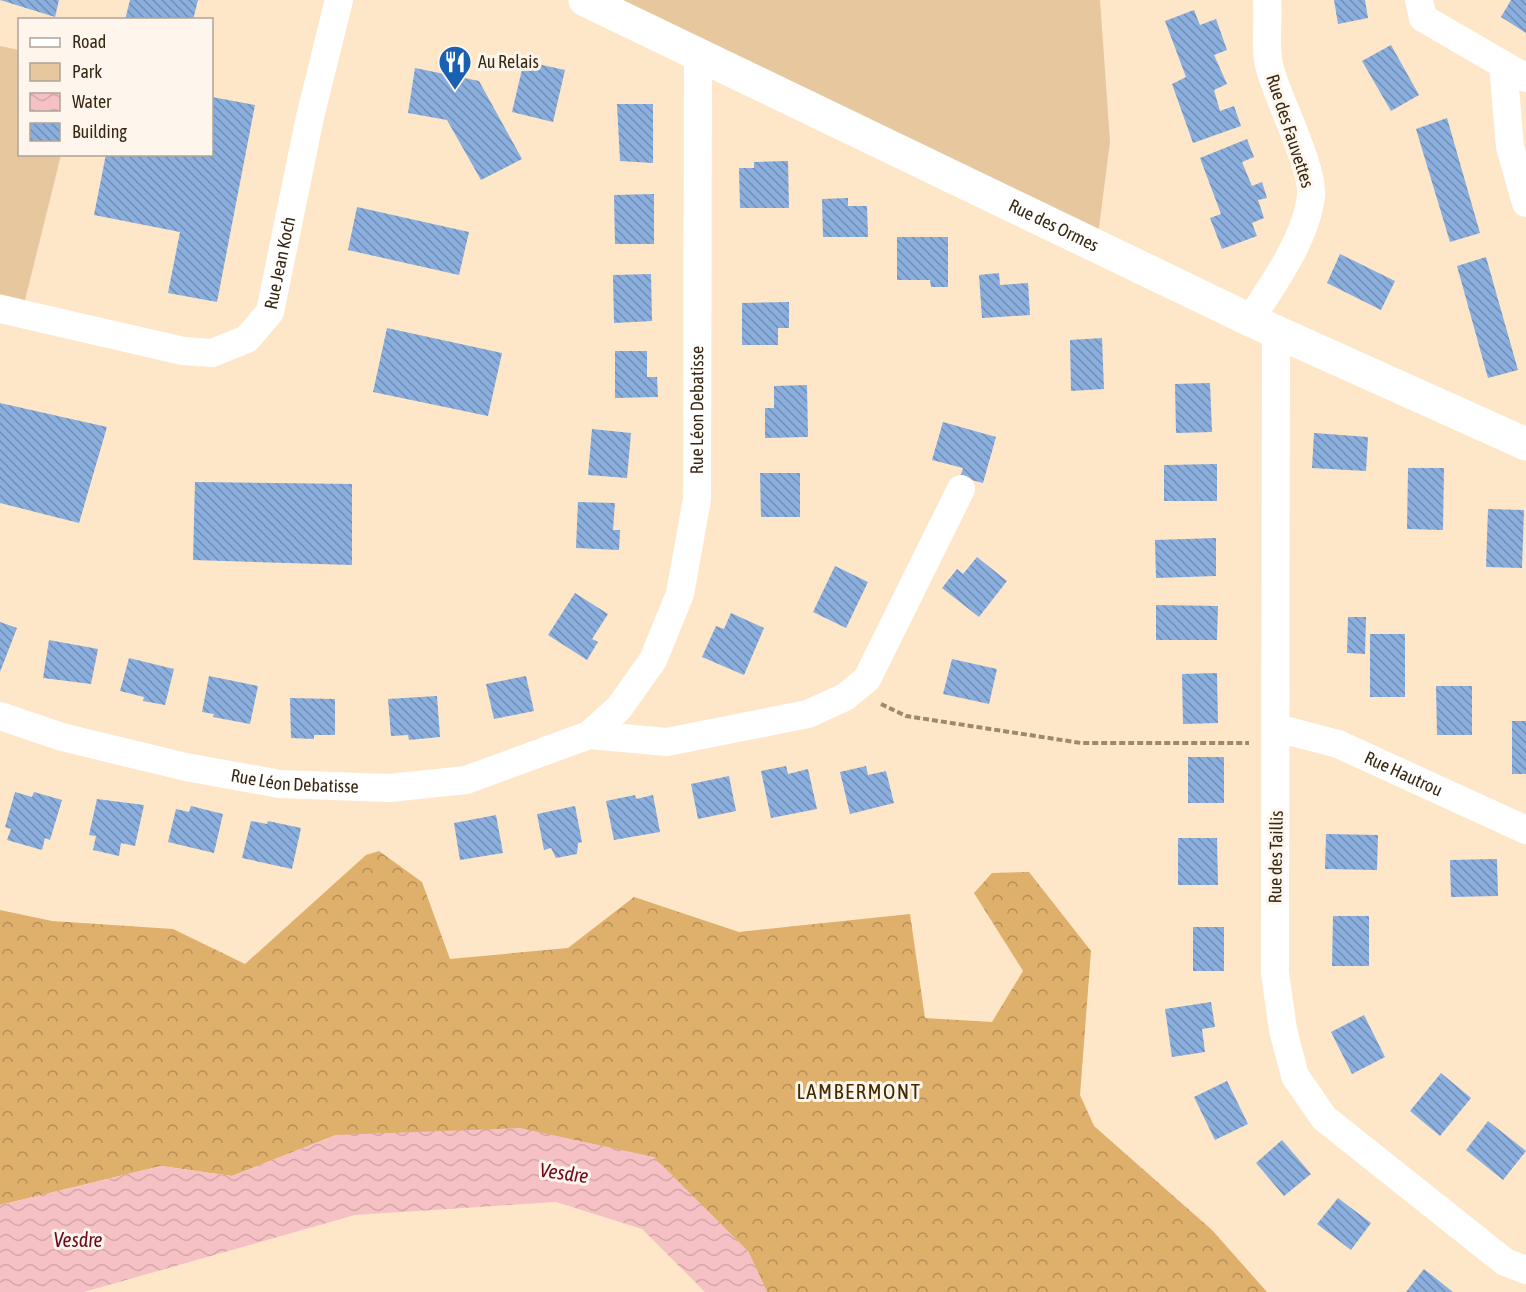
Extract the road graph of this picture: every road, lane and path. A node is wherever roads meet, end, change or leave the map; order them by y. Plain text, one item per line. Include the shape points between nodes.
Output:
1 (339, 0) edge
2 (585, 0) edge
3 (1267, 0) edge
4 (1419, 0) edge
5 (698, 54) junction
6 (1514, 72) edge
7 (1526, 202) edge
8 (0, 309) edge
9 (1263, 325) junction
10 (1526, 444) edge
11 (961, 489) dead end
12 (853, 691) junction
13 (0, 716) edge
14 (589, 735) junction
15 (1277, 735) junction
16 (1526, 830) edge
17 (1526, 1270) edge

1 - 8 street, Rue Jean Koch via 310,117 270,312 247,339 212,353 183,351
2 - 5 street, Rue des Ormes
3 - 9 street, Rue des Fauvettes via 1269,67 1305,166 1311,195
4 - 6 street via 1423,18
5 - 9 street, Rue des Ormes
5 - 14 street, Rue Léon Debatisse via 697,499 680,594 653,660 619,708
6 - 7 street via 1510,147
9 - 10 street, Rue des Ormes
9 - 15 street, Rue des Taillis
11 - 12 street, Rue Léon Debatisse via 867,679
12 - 14 street, Rue Léon Debatisse via 808,714 668,742
12 - 15 path via 906,716 1081,743
13 - 14 street, Rue Léon Debatisse via 62,737 268,782 389,788 466,780
15 - 16 street, Rue Hautrou via 1338,744
15 - 17 street, Rue des Taillis via 1275,973 1294,1076 1324,1118 1505,1262

